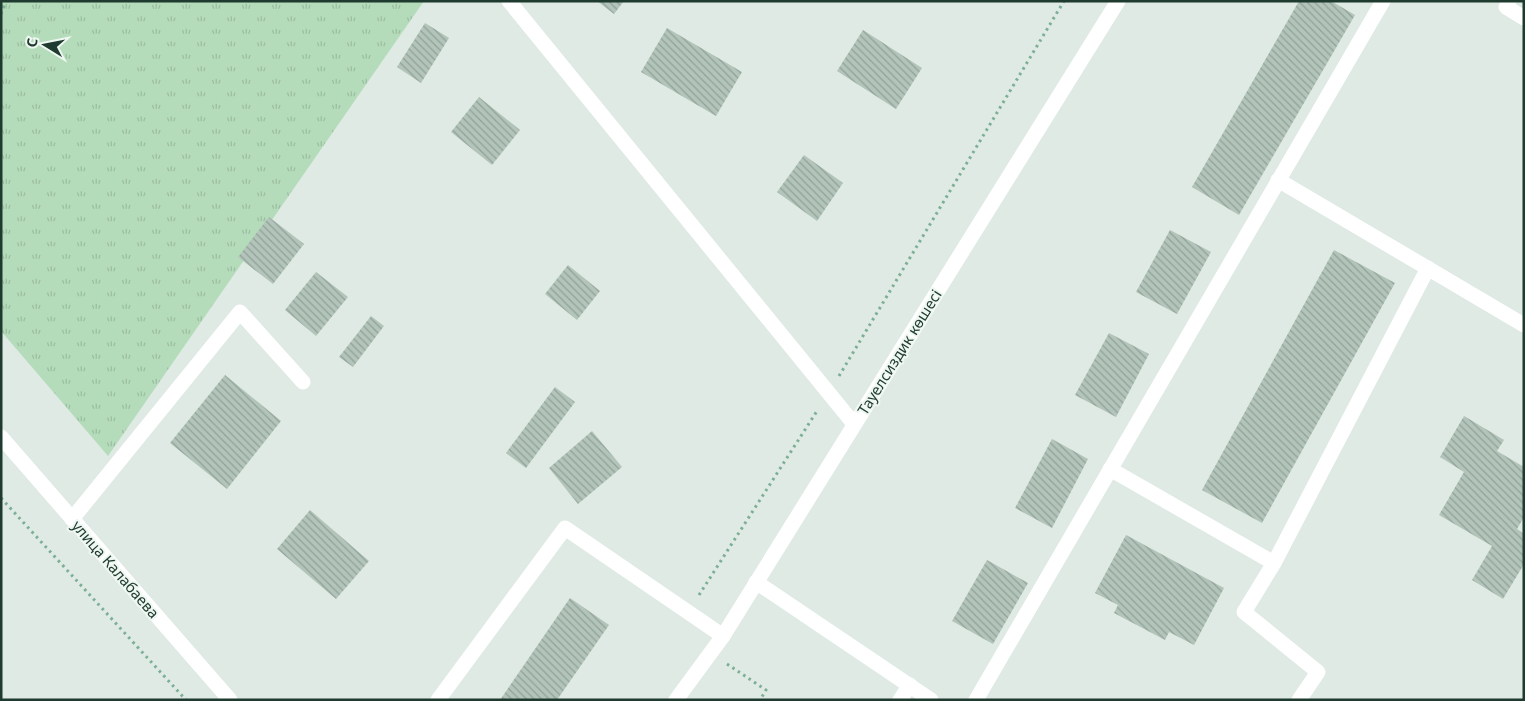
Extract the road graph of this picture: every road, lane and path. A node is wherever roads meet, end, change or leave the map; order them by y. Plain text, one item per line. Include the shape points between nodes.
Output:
1 (6, 1) edge
2 (509, 1) edge
3 (1064, 1) edge
4 (1118, 1) edge
5 (1383, 1) edge
6 (1510, 1) edge
7 (2, 12) edge
8 (1524, 18) edge
9 (1278, 180) junction
10 (1428, 268) junction
11 (1524, 325) edge
12 (303, 382) dead end
13 (829, 393) junction
14 (854, 424) junction
15 (1, 437) edge
16 (1110, 469) junction
17 (1, 498) edge
18 (72, 519) junction
19 (1274, 564) junction
20 (756, 582) junction
21 (688, 612) junction
22 (723, 636) junction
23 (710, 652) junction
24 (910, 685) junction
25 (186, 700) edge
26 (230, 700) edge
27 (438, 700) edge
28 (676, 700) edge
29 (760, 700) edge
30 (900, 700) edge
31 (931, 700) edge
32 (976, 700) edge
33 (1299, 700) edge

1 - 7 path
2 - 13 street
3 - 13 path
4 - 14 street, Тауелсиздик көшесі
5 - 9 street
6 - 8 street via 1506,7
9 - 10 street
9 - 16 street
10 - 11 street
10 - 19 street
12 - 18 street via 240,312
13 - 14 street
13 - 21 path
14 - 20 street, Тауелсиздик көшесі
15 - 18 street, улица Калабаева
16 - 19 street
16 - 32 street
17 - 25 path
18 - 26 street, улица Калабаева
19 - 33 street via 1244,612 1318,672
20 - 22 street, Тауелсиздик көшесі
20 - 24 street
21 - 22 street
21 - 27 street via 565,528
22 - 23 street, Тауелсиздик көшесі
23 - 28 street, Тауелсиздик көшесі
23 - 29 path via 766,690
24 - 30 street
24 - 31 street

